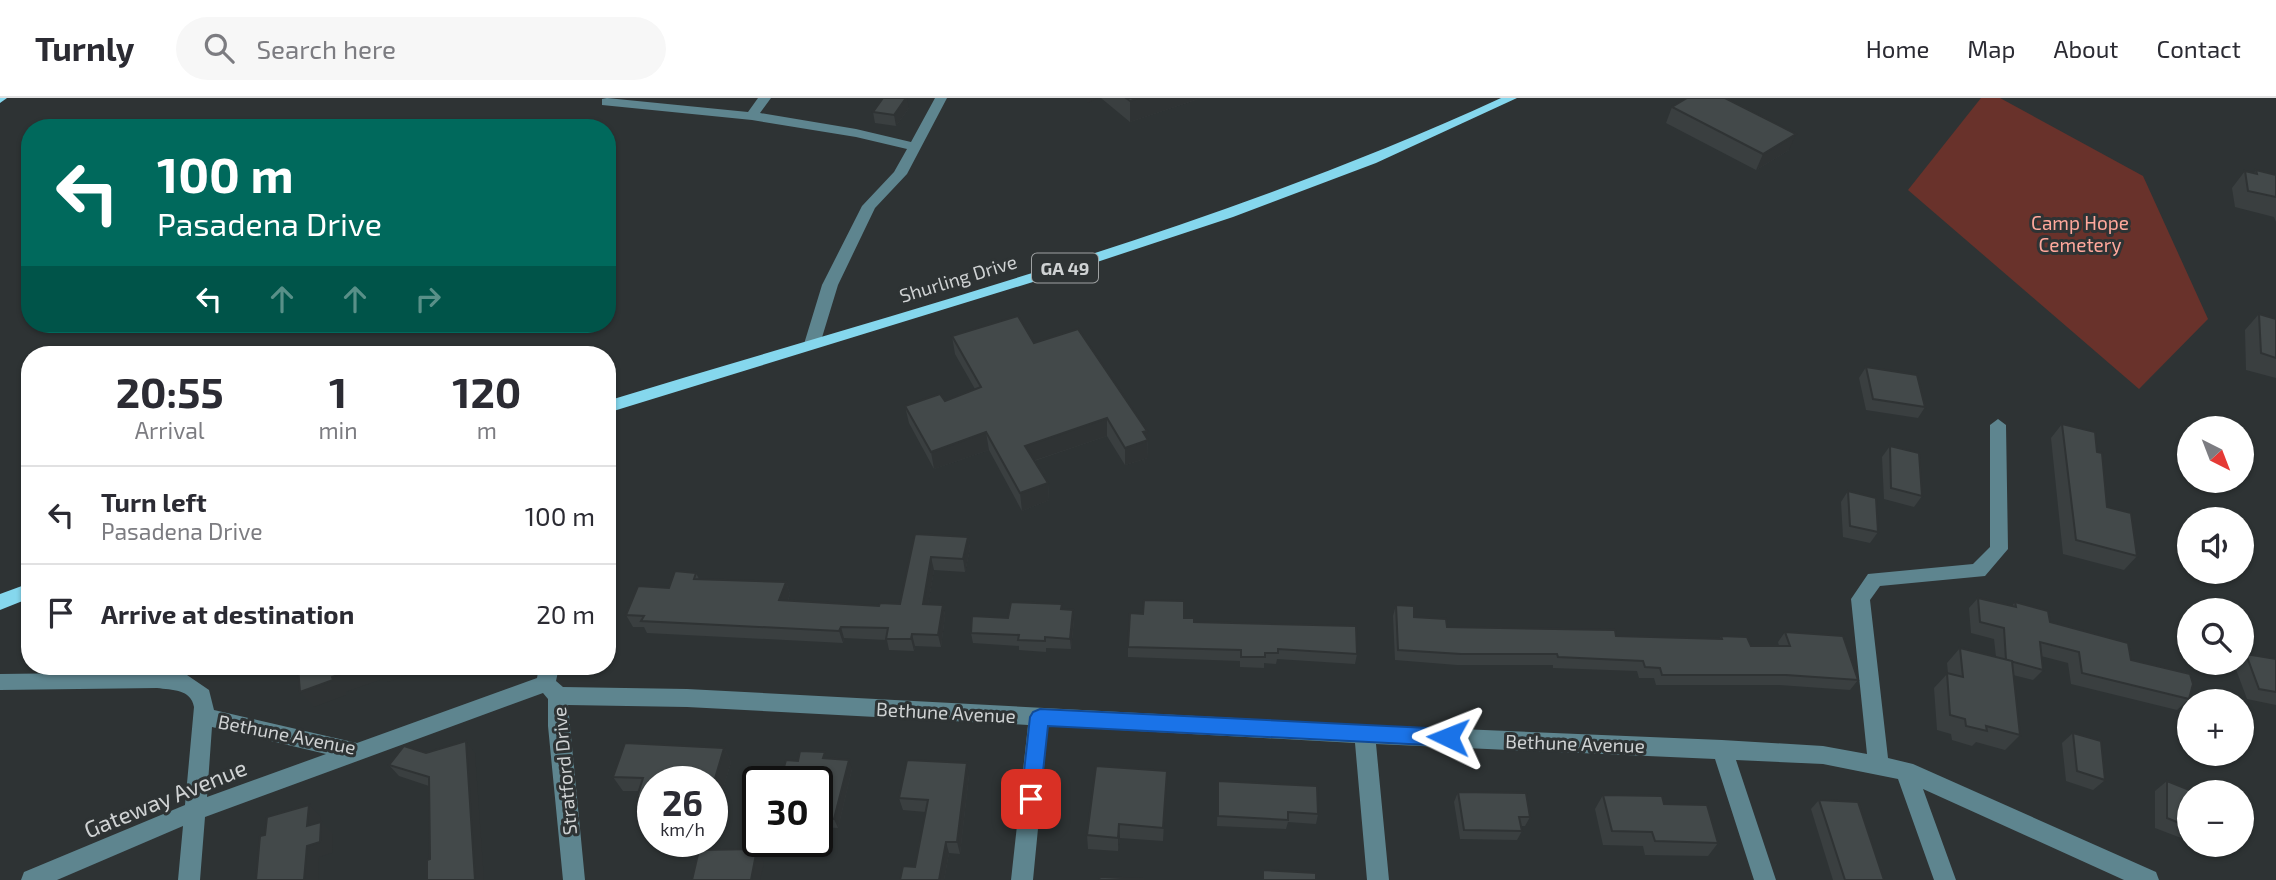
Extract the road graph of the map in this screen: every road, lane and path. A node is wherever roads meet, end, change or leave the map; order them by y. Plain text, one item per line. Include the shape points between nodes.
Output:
1 (765, 98) edge
2 (941, 98) edge
3 (1511, 98) edge
4 (607, 102) dead end
5 (752, 116) junction
6 (915, 147) junction
7 (812, 344) junction
8 (616, 404) edge
9 (1998, 425) dead end
10 (21, 594) edge
11 (0, 602) edge
12 (0, 682) edge
13 (551, 682) edge
14 (203, 716) junction
15 (1040, 717) junction
16 (1365, 734) junction
17 (1721, 749) junction
18 (357, 752) junction
19 (1879, 767) junction
20 (1906, 771) junction
21 (195, 811) junction
22 (32, 880) edge
23 (189, 880) edge
24 (574, 880) edge
25 (1022, 880) edge
26 (1378, 880) edge
27 (1765, 880) edge
28 (1945, 880) edge
29 (2148, 880) edge

1 - 5 street
2 - 6 street
3 - 7 main road, Shurling Drive / GA 49 via 1392,152 1253,206 1109,255
4 - 5 street
5 - 6 street
6 - 7 street via 900,174 869,206 830,285
7 - 8 main road, Shurling Drive / GA 49
9 - 19 street via 2000,549 1978,571 1875,579 1860,599
10 - 11 main road
12 - 14 street, Bethune Avenue via 187,683 202,696
13 - 15 street, Bethune Avenue via 687,698
13 - 18 street, Bethune Avenue
13 - 24 street, Stratford Drive
14 - 18 street, Bethune Avenue
14 - 21 street
15 - 16 street, Bethune Avenue
15 - 25 street
16 - 17 street, Bethune Avenue
16 - 26 street
17 - 19 street, Bethune Avenue via 1823,755
17 - 27 street
18 - 21 street, Gateway Avenue
19 - 20 street, Bethune Avenue
20 - 28 street
20 - 29 street, Bethune Avenue
21 - 22 street, Gateway Avenue
21 - 23 street

